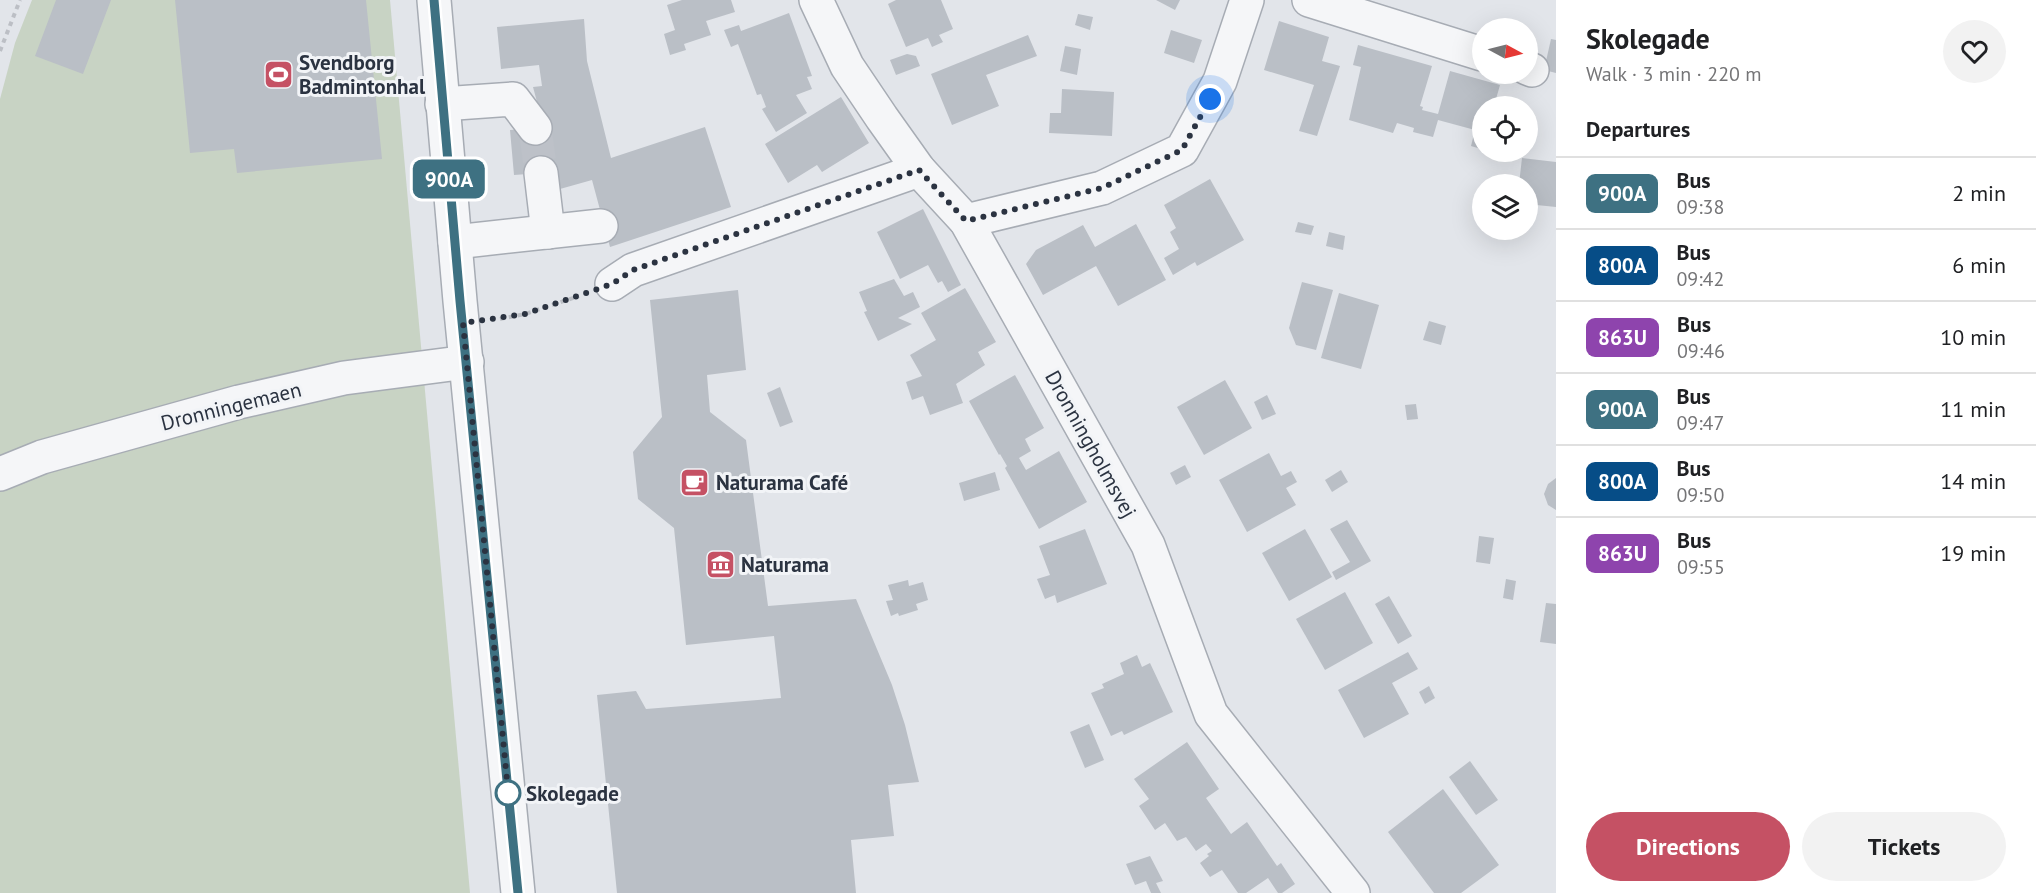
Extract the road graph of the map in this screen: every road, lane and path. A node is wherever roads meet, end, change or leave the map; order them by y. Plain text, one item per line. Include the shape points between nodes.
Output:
1 (20, 0) edge
2 (434, 0) edge
3 (816, 0) edge
4 (1247, 0) edge
5 (1309, 0) edge
6 (0, 51) edge
7 (1472, 51) edge
8 (442, 104) junction
9 (535, 128) tunnel mouth
10 (919, 170) junction
11 (541, 173) tunnel mouth
12 (966, 221) junction
13 (601, 226) dead end
14 (548, 232) junction
15 (455, 242) junction
16 (612, 284) joint
17 (463, 323) junction
18 (467, 362) junction
19 (0, 474) edge
20 (518, 893) edge
21 (1353, 893) edge

1 - 6 path
2 - 8 street
3 - 10 street, Dronningholmsvej via 847,66
4 - 12 street via 1220,81 1182,150 1102,188
5 - 7 street
8 - 9 street via 513,99
8 - 15 street
10 - 12 street, Dronningholmsvej
10 - 16 street via 633,270
11 - 14 street
12 - 21 street, Dronningholmsvej via 1148,545 1211,714
13 - 14 street
14 - 15 street
15 - 17 street
16 - 17 path via 525,314
17 - 18 street
18 - 19 street, Dronningemaen via 344,378 239,402 42,458
18 - 20 street

